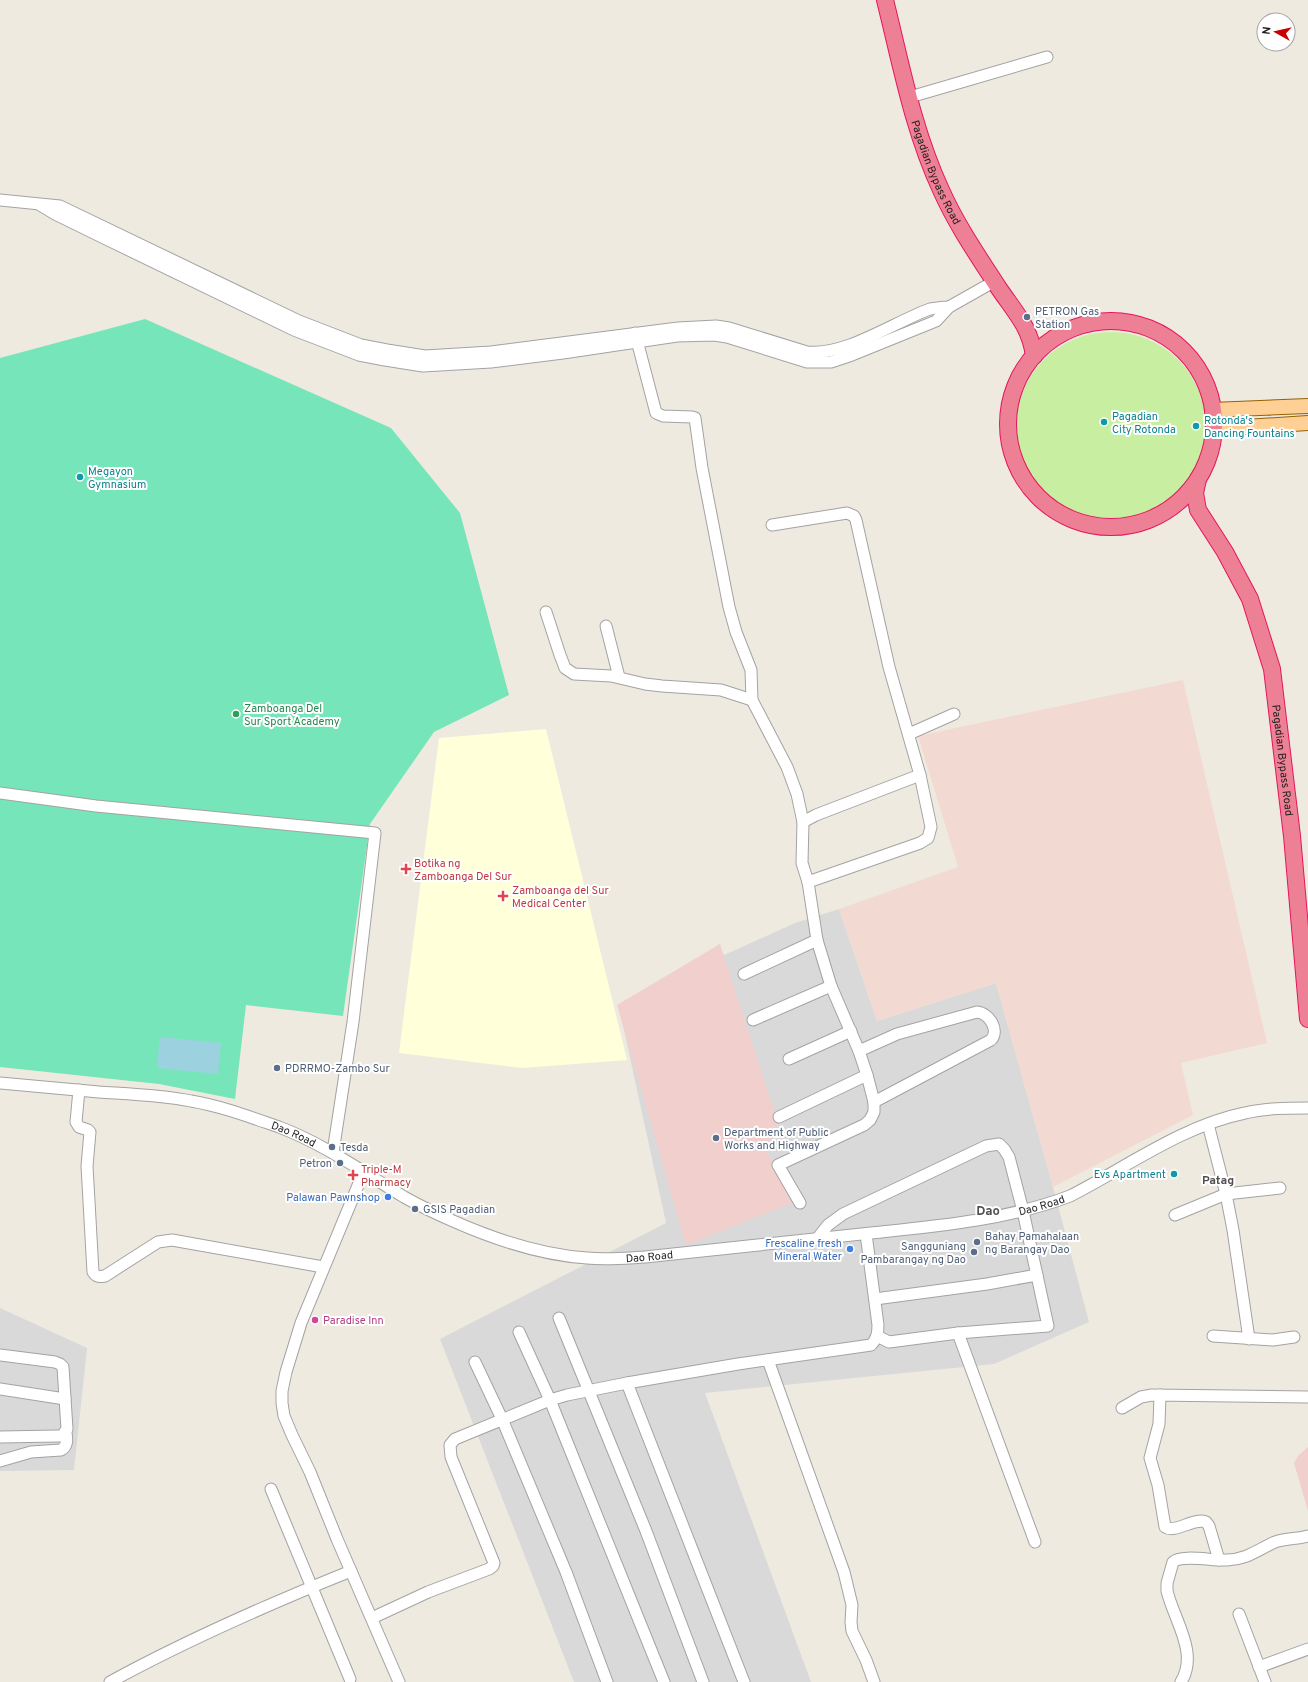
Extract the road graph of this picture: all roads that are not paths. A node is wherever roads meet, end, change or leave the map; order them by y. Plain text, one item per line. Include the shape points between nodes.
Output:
1 (885, 0) edge
2 (1047, 57) dead end
3 (910, 97) junction
4 (0, 200) edge
5 (995, 281) junction
6 (1026, 327) junction
7 (1056, 337) junction
8 (636, 338) junction
9 (1034, 356) junction
10 (1308, 406) edge
11 (1212, 410) junction
12 (1308, 423) edge
13 (1213, 429) junction
14 (1198, 478) junction
15 (1170, 508) junction
16 (1202, 518) junction
17 (772, 525) dead end
18 (546, 612) dead end
19 (606, 626) dead end
20 (619, 677) junction
21 (752, 700) junction
22 (954, 714) dead end
23 (909, 734) junction
24 (920, 775) junction
25 (0, 793) edge
26 (803, 822) junction
27 (808, 882) junction
28 (817, 940) junction
29 (744, 974) dead end
30 (831, 986) junction
31 (1308, 1019) edge
32 (753, 1020) dead end
33 (851, 1031) junction
34 (859, 1050) junction
35 (789, 1059) dead end
36 (867, 1074) junction
37 (0, 1083) edge
38 (79, 1090) junction
39 (874, 1102) junction
40 (1308, 1108) edge
41 (779, 1117) dead end
42 (1208, 1124) junction
43 (333, 1152) junction
44 (364, 1171) junction
45 (1280, 1188) dead end
46 (1226, 1194) junction
47 (800, 1203) dead end
48 (1023, 1211) junction
49 (1175, 1215) dead end
50 (866, 1234) junction
51 (817, 1239) junction
52 (323, 1267) junction
53 (1037, 1275) junction
54 (875, 1299) junction
55 (559, 1318) dead end
56 (519, 1332) dead end
57 (958, 1333) junction
58 (877, 1336) junction
59 (1213, 1336) dead end
60 (1294, 1337) dead end
61 (1249, 1339) junction
62 (0, 1355) edge
63 (768, 1360) junction
64 (475, 1362) dead end
65 (627, 1383) junction
66 (0, 1389) edge
67 (589, 1391) junction
68 (1160, 1395) junction
69 (1308, 1398) edge
70 (65, 1399) junction
71 (550, 1400) junction
72 (1122, 1408) dead end
73 (502, 1419) junction
74 (66, 1433) junction
75 (0, 1437) edge
76 (0, 1461) edge
77 (271, 1489) dead end
78 (1308, 1536) edge
79 (1034, 1542) dead end
80 (1219, 1560) junction
81 (351, 1571) junction
82 (311, 1588) junction
83 (1239, 1614) dead end
84 (372, 1618) junction
85 (1308, 1649) edge
86 (1259, 1667) junction
87 (350, 1679) dead end
88 (110, 1682) edge
89 (399, 1682) edge
90 (607, 1682) edge
91 (664, 1682) edge
92 (703, 1682) edge
93 (744, 1682) edge
94 (874, 1682) edge
95 (1181, 1682) edge
96 (1265, 1682) edge

1 - 3 highway, Pagadian Bypass Road
2 - 3 street
3 - 5 highway, Pagadian Bypass Road via 916,123 940,190
4 - 8 street via 60,206 264,305 361,345 425,356
5 - 6 highway, Pagadian Bypass Road
5 - 8 street via 948,307 936,321 852,356 831,362 807,362 714,335
6 - 7 highway, Pagadian Bypass Road via 1044,336
6 - 9 highway, Pagadian Bypass Road
7 - 9 highway
7 - 11 highway via 1073,328 1109,321 1128,322 1151,329 1177,346 1190,359 1201,374
8 - 21 street via 656,413 663,416 695,418 729,607 751,670
9 - 15 highway via 1022,372 1014,391 1008,418 1010,445 1017,464 1034,493 1067,517 1106,527 1146,521
10 - 11 main road
11 - 13 highway
12 - 13 main road
13 - 14 highway via 1209,454
14 - 15 highway
14 - 16 highway, Pagadian Bypass Road via 1195,493
15 - 16 highway via 1187,510
16 - 31 highway, Pagadian Bypass Road via 1225,552 1250,599 1272,669 1292,836
17 - 23 street via 847,513 854,516 889,667
18 - 20 street via 565,668 574,674
19 - 20 street
20 - 21 street via 645,684 721,690
21 - 26 street via 787,768 797,794
22 - 23 street
23 - 24 street
24 - 26 street
24 - 27 street via 931,827 928,838
25 - 43 street via 96,806 375,833 353,1022
26 - 27 street via 802,858
27 - 28 street
28 - 29 street
28 - 30 street
30 - 32 street
30 - 33 street
33 - 34 street
33 - 35 street
34 - 36 street
34 - 39 street via 897,1034 977,1012 989,1017 995,1032 991,1040
36 - 39 street
36 - 41 street
37 - 38 street, Dao Road
38 - 43 street, Dao Road via 190,1100 281,1128
38 - 52 street via 76,1122 90,1132 87,1166 95,1275 104,1276 158,1242 172,1240
39 - 47 street via 874,1112 864,1125 778,1165
40 - 42 street, Dao Road via 1244,1112
42 - 46 street
42 - 48 street, Dao Road via 1168,1142 1070,1196
43 - 44 street, Dao Road
44 - 51 street, Dao Road via 406,1198 500,1241 525,1249 564,1255 587,1258 645,1257
44 - 52 street
45 - 46 street
46 - 49 street
46 - 61 street
48 - 50 street, Dao Road via 922,1228
48 - 51 street via 1009,1158 999,1144 993,1144 843,1214 828,1225
48 - 53 street
50 - 51 street, Dao Road
50 - 54 street
52 - 81 street via 300,1323 286,1372 282,1403 284,1416
53 - 54 street
53 - 57 street via 1048,1326
54 - 58 street
55 - 67 street
56 - 71 street
57 - 58 street via 889,1342
57 - 79 street
58 - 63 street via 867,1347
59 - 61 street
60 - 61 street via 1273,1340
62 - 70 street via 60,1364 64,1372
63 - 65 street
63 - 94 street via 844,1572 852,1605 852,1631
64 - 73 street
65 - 67 street
65 - 93 street
66 - 70 street
67 - 71 street
67 - 92 street
68 - 69 street
68 - 72 street via 1141,1397
68 - 80 street via 1159,1424 1150,1458 1165,1528 1171,1529 1198,1521 1206,1522
70 - 74 street
71 - 73 street
71 - 91 street
73 - 84 street via 455,1439 450,1446 451,1456 494,1563 492,1568 428,1592
73 - 90 street via 566,1572
74 - 75 street via 62,1436
74 - 76 street via 66,1444 61,1450 25,1453
77 - 82 street
78 - 80 street via 1276,1541 1238,1559
80 - 95 street via 1180,1559 1170,1567 1167,1591 1188,1656 1187,1668
81 - 82 street
81 - 84 street
82 - 87 street
82 - 88 street via 134,1668
83 - 86 street
84 - 89 street
85 - 86 street
86 - 96 street

